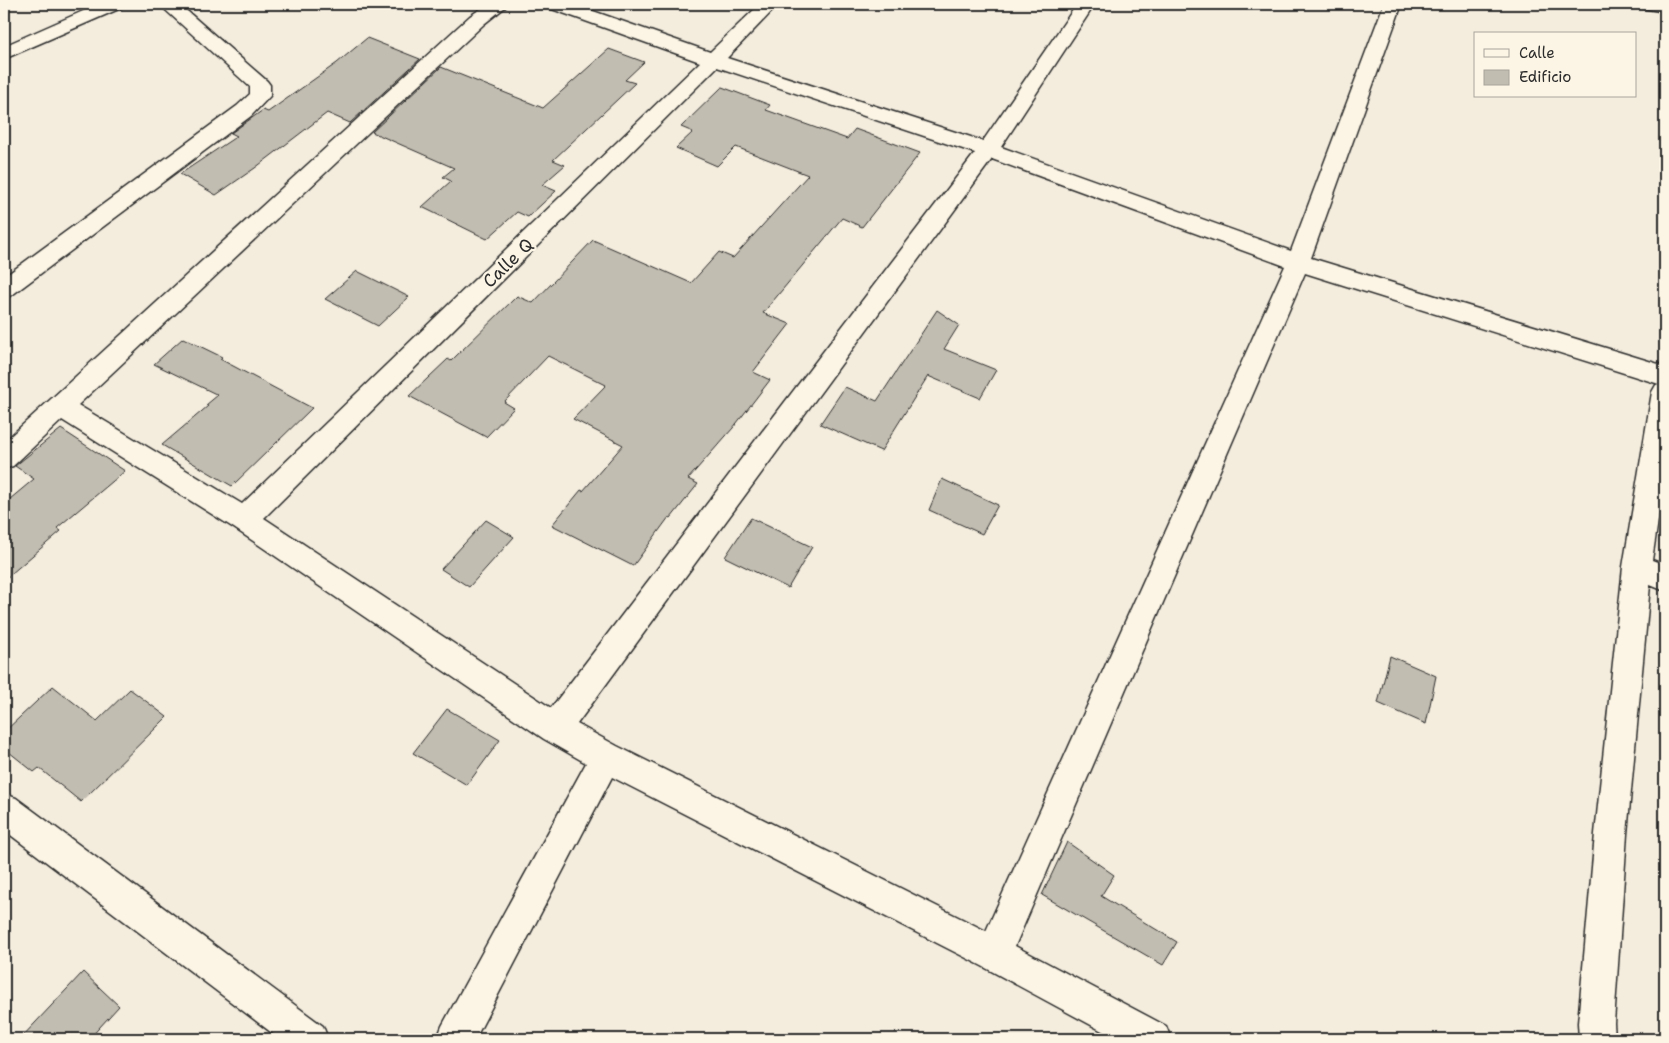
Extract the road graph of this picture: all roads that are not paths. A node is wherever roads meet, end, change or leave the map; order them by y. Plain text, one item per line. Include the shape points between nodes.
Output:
1 (114, 4) edge
2 (168, 4) edge
3 (500, 4) edge
4 (556, 4) edge
5 (770, 4) edge
6 (1086, 4) edge
7 (1393, 4) edge
8 (1649, 4) edge
9 (1665, 7) edge
10 (4, 53) edge
11 (714, 60) junction
12 (988, 150) junction
13 (1298, 262) junction
14 (4, 289) edge
15 (1665, 376) edge
16 (1665, 392) edge
17 (61, 406) junction
18 (4, 458) edge
19 (244, 520) junction
20 (1637, 567) junction
21 (1665, 578) edge
22 (554, 728) junction
23 (606, 757) junction
24 (4, 810) edge
25 (994, 954) junction
26 (310, 1039) edge
27 (455, 1039) edge
28 (1153, 1039) edge
29 (1598, 1039) edge

1 - 10 street
2 - 14 street via 260,85 260,96 244,112
3 - 17 street via 477,20
4 - 11 street
5 - 11 street, Calle Q
6 - 12 street
7 - 13 street
8 - 9 street
11 - 12 street
11 - 19 street, Calle Q
12 - 13 street
12 - 22 street
13 - 15 street
13 - 25 street
16 - 20 street
17 - 18 street
17 - 19 street
19 - 22 street
20 - 21 street
20 - 29 street via 1611,834 1596,1023
22 - 23 street
23 - 25 street
23 - 27 street
24 - 26 street
25 - 28 street

